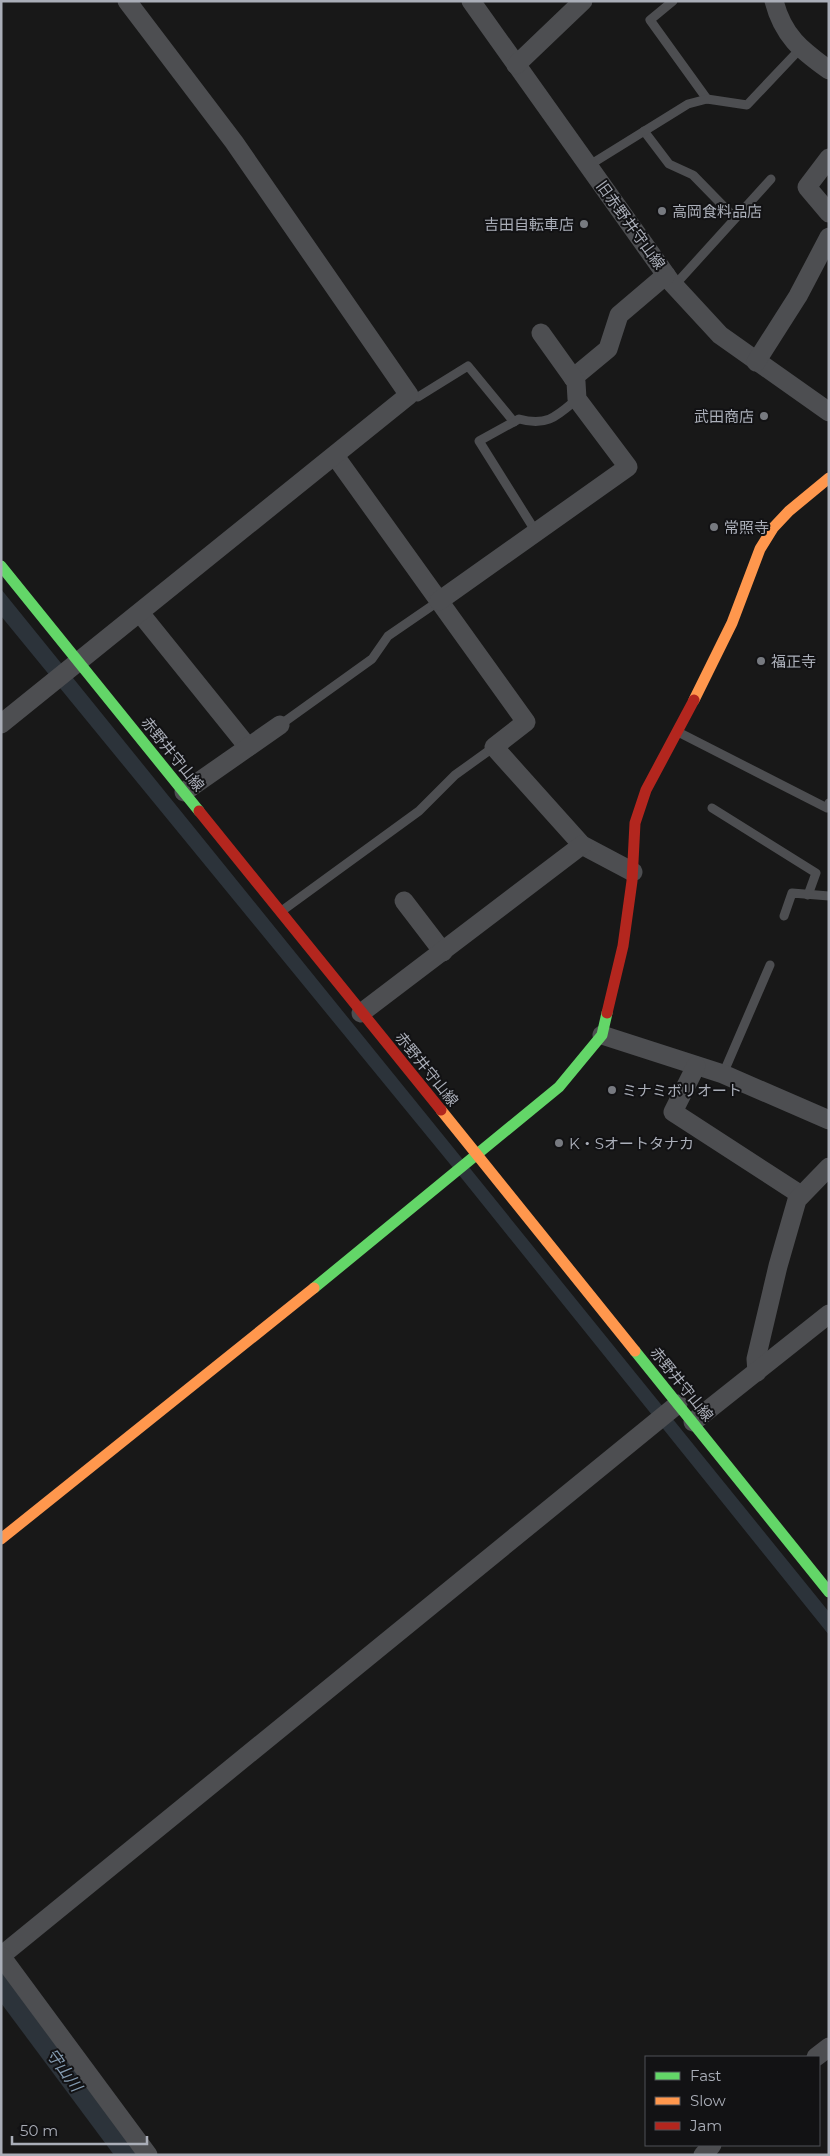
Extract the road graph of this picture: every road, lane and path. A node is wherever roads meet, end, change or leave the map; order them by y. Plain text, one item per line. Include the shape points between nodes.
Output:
1 (127, 1) edge
2 (471, 1) edge
3 (583, 1) edge
4 (673, 1) edge
5 (774, 1) edge
6 (800, 49) junction
7 (516, 65) junction
8 (829, 70) edge
9 (707, 99) junction
10 (644, 132) junction
11 (829, 158) edge
12 (588, 166) junction
13 (771, 179) dead end
14 (829, 213) edge
15 (735, 218) junction
16 (829, 237) edge
17 (670, 280) junction
18 (541, 334) dead end
19 (756, 362) junction
20 (573, 378) junction
21 (409, 395) junction
22 (578, 399) junction
23 (829, 412) edge
24 (514, 422) junction
25 (335, 456) junction
26 (829, 478) edge
27 (536, 532) junction
28 (1, 566) edge
29 (439, 601) junction
30 (140, 613) junction
31 (79, 662) junction
32 (1, 724) edge
33 (280, 725) joint
34 (678, 732) junction
35 (248, 747) junction
36 (494, 747) junction
37 (184, 792) junction
38 (829, 803) edge
39 (712, 808) dead end
40 (582, 844) junction
41 (633, 872) junction
42 (808, 894) junction
43 (829, 896) edge
44 (404, 901) dead end
45 (281, 912) junction
46 (784, 916) dead end
47 (443, 952) junction
48 (770, 965) dead end
49 (361, 1013) junction
50 (602, 1035) junction
51 (696, 1066) junction
52 (723, 1074) junction
53 (829, 1120) edge
54 (478, 1155) junction
55 (829, 1167) edge
56 (801, 1196) junction
57 (829, 1314) edge
58 (757, 1372) junction
59 (678, 1404) junction
60 (693, 1422) junction
61 (1, 1539) edge
62 (829, 1592) edge
63 (1, 1956) edge
64 (829, 2047) edge
65 (817, 2056) edge
66 (148, 2155) edge

1 - 21 street via 234,142
2 - 7 street, 旧赤野井守山線
3 - 7 street
4 - 9 lane via 650,20
5 - 6 street via 779,20
6 - 8 street
6 - 9 lane via 747,104
7 - 12 street, 旧赤野井守山線
9 - 10 lane via 688,104
10 - 12 lane
10 - 15 lane via 669,164 693,175
11 - 14 street via 807,187
12 - 17 street, 旧赤野井守山線
13 - 15 lane
15 - 17 lane
16 - 19 street via 798,296
17 - 19 street, 旧赤野井守山線 via 720,334
17 - 20 street via 619,316 608,349
18 - 20 street
19 - 23 street, 旧赤野井守山線
20 - 22 street
21 - 24 lane via 418,397 468,366
21 - 25 street
22 - 24 lane via 552,420 533,423 519,419
22 - 27 street via 628,467
24 - 27 lane via 479,441
25 - 29 street
25 - 30 street
26 - 34 street via 789,511 760,549 732,622
27 - 29 street
28 - 31 street, 赤野井守山線
29 - 33 lane via 388,636 372,658
29 - 36 street via 526,722
30 - 31 street
30 - 35 street
31 - 32 street
31 - 37 street, 赤野井守山線
33 - 35 street
34 - 38 lane via 827,808
34 - 41 street via 646,790 635,823
35 - 37 street
36 - 40 street
36 - 45 lane via 455,775 419,811
37 - 45 street, 赤野井守山線
39 - 42 lane via 816,873
40 - 41 street
40 - 47 street
41 - 50 street via 623,946
42 - 43 lane
42 - 46 lane via 792,894
44 - 47 street
45 - 49 street, 赤野井守山線
47 - 49 street
48 - 52 lane
49 - 54 street, 赤野井守山線
50 - 51 street
50 - 54 street via 559,1087
51 - 52 street
51 - 56 street via 673,1112
52 - 53 street
54 - 59 street, 赤野井守山線
54 - 61 street
55 - 56 street
56 - 58 street via 797,1200 778,1266 756,1360
57 - 58 street
58 - 60 street
59 - 60 street, 赤野井守山線
59 - 63 street
60 - 62 street, 赤野井守山線
63 - 66 street
64 - 65 street

